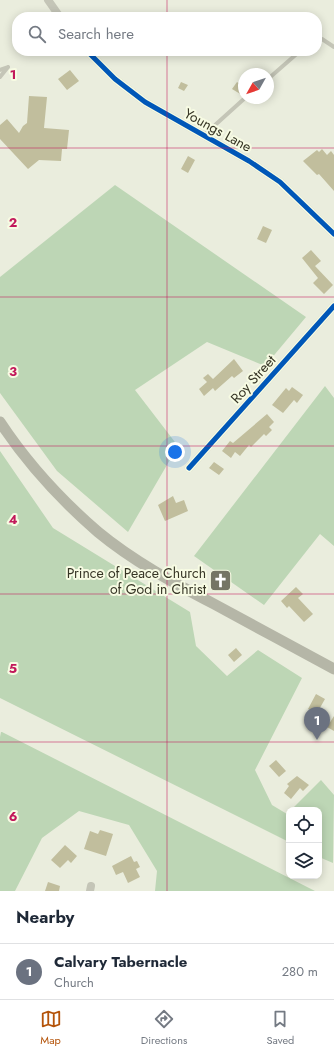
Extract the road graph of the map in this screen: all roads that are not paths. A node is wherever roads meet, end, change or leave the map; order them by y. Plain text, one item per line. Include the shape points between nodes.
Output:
1 (48, 0) edge
2 (56, 12) edge
3 (322, 39) edge
4 (334, 47) edge
5 (92, 56) edge
6 (294, 56) edge
7 (0, 70) edge
8 (274, 74) edge
9 (0, 77) edge
10 (239, 104) edge
11 (204, 136) junction
12 (334, 234) edge
13 (334, 306) edge
14 (0, 422) edge
15 (189, 468) dead end
16 (334, 669) edge

1 - 2 street
3 - 4 lane
5 - 11 street, Youngs Lane via 130,91
6 - 8 lane
7 - 9 lane via 8,67
10 - 11 lane
11 - 12 street, Youngs Lane via 280,182
13 - 15 street, Roy Street
14 - 16 main road via 36,470 69,506 99,533 137,561 181,587

